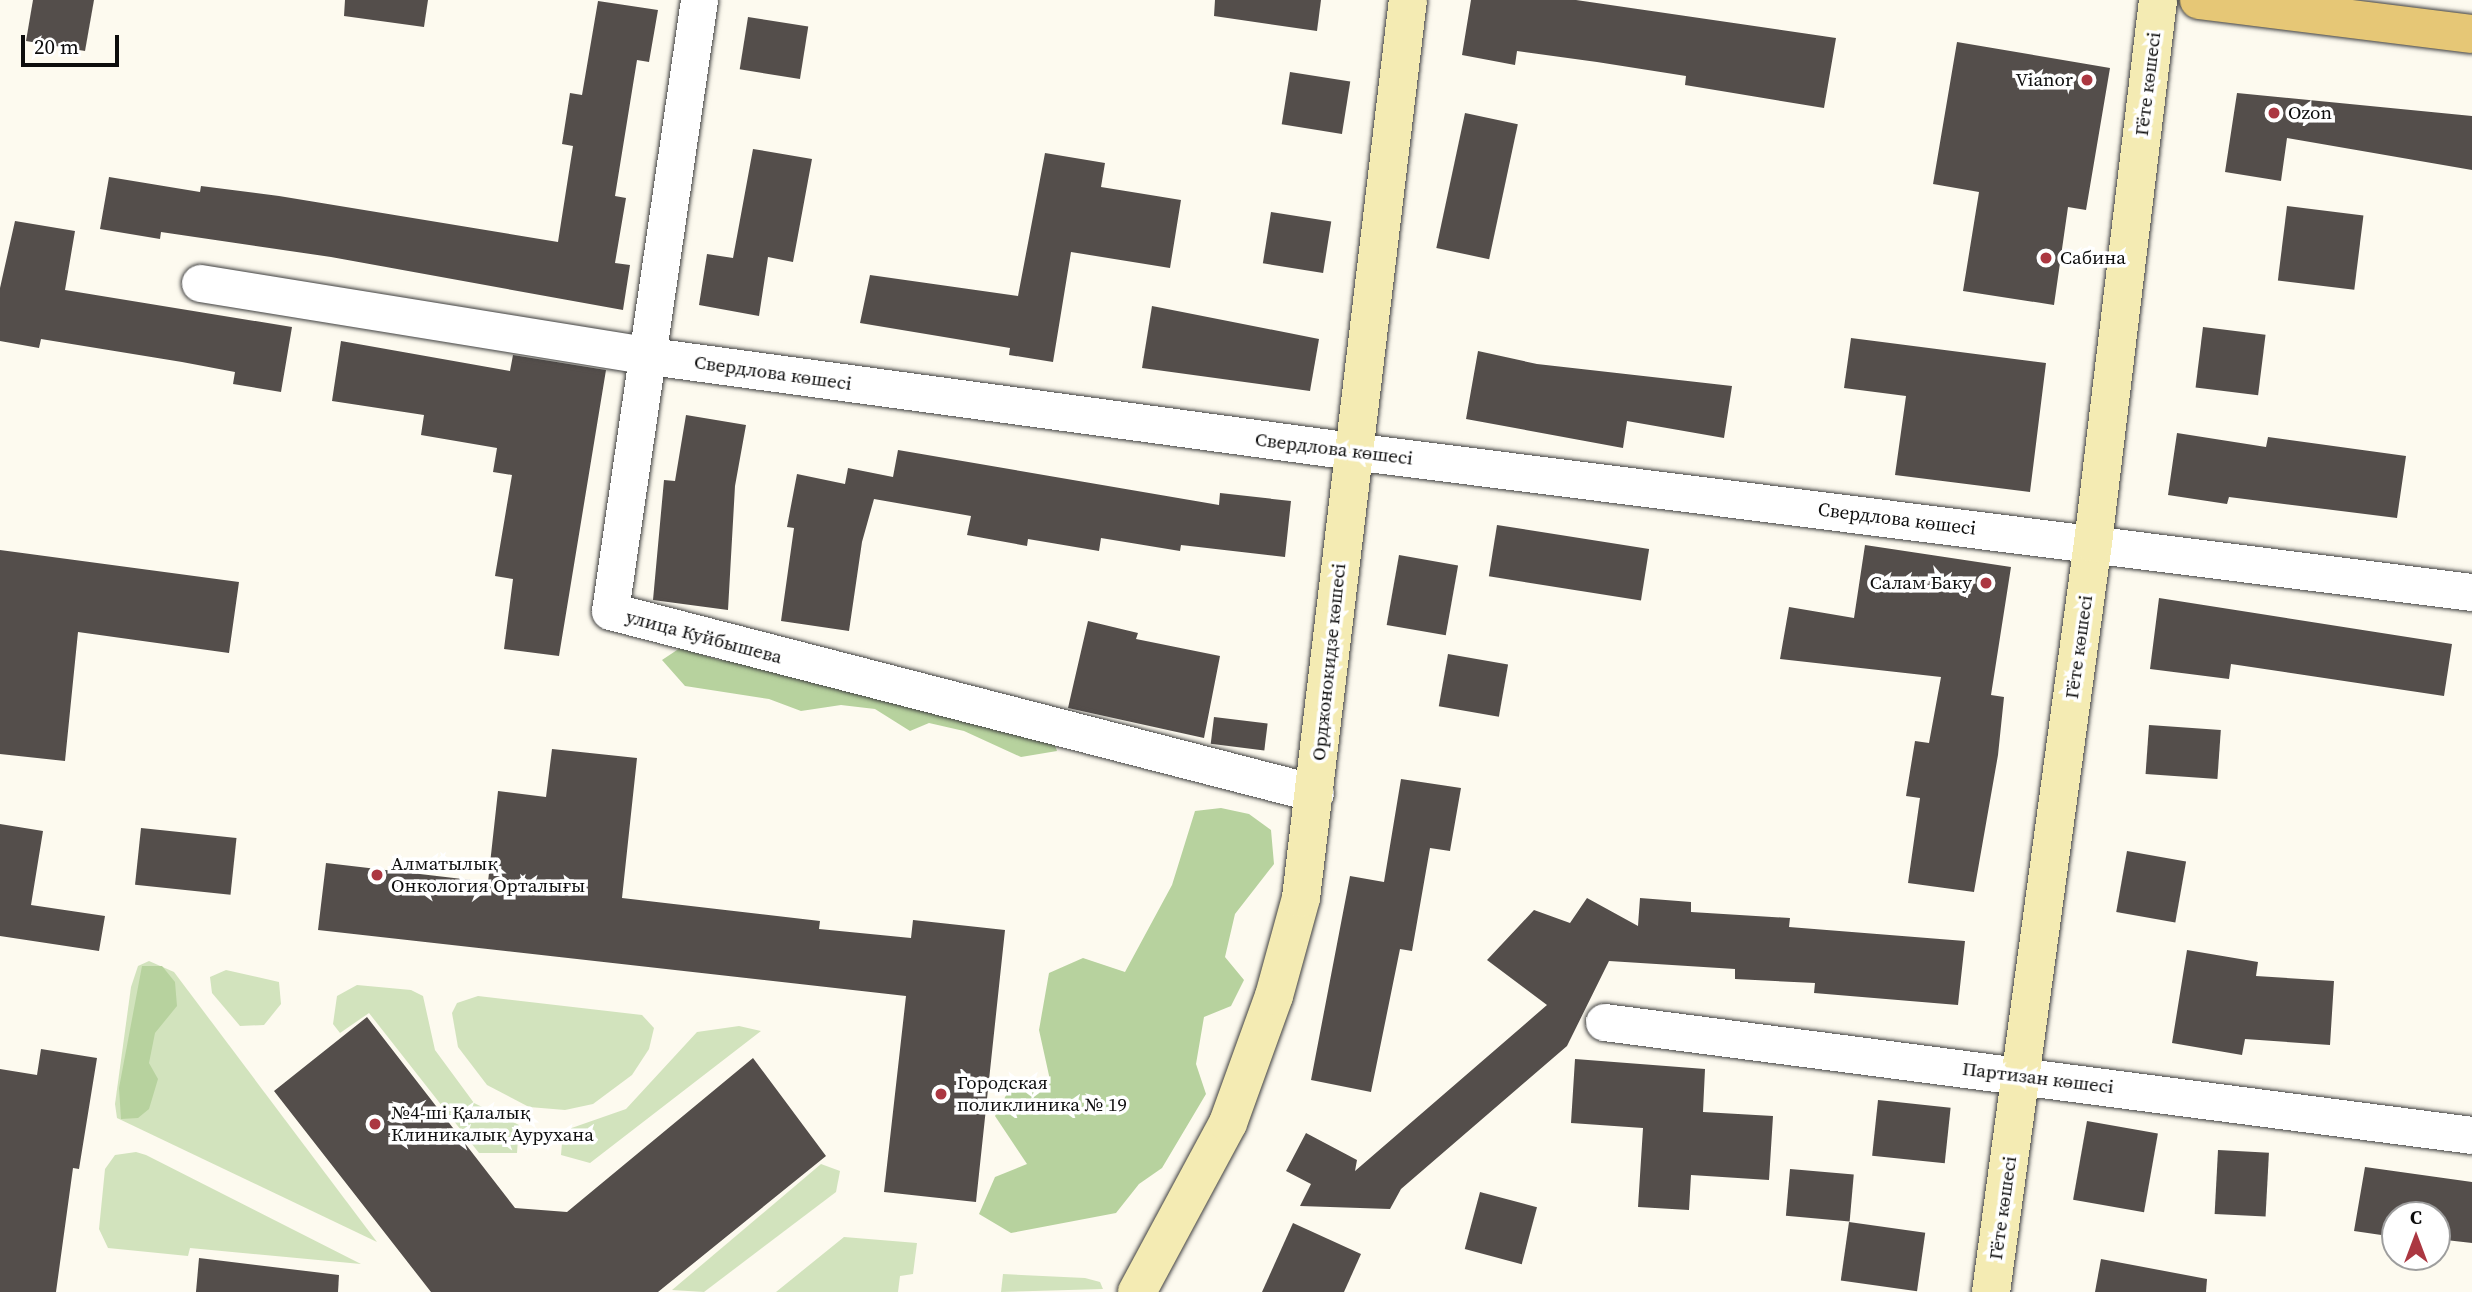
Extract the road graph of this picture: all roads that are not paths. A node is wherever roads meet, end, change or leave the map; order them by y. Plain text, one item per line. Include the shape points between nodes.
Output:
1 (699, 0) edge
2 (1408, 0) edge
3 (2158, 0) edge
4 (2199, 0) edge
5 (2472, 34) edge
6 (200, 283) dead end
7 (650, 356) junction
8 (1352, 452) junction
9 (2093, 543) junction
10 (2472, 592) edge
11 (1315, 793) junction
12 (1604, 1021) dead end
13 (2021, 1076) junction
14 (2472, 1135) edge
15 (1137, 1292) edge
16 (1991, 1292) edge

1 - 7 street, улица Куйбышева
2 - 8 main road, Орджонокидзе көшесі
3 - 9 main road, Гёте көшесі
4 - 5 main road
6 - 7 street, Свердлова көшесі
7 - 8 street, Свердлова көшесі
7 - 11 street, улица Куйбышева via 610,611
8 - 9 street, Свердлова көшесі
8 - 11 main road, Орджонокидзе көшесі
9 - 10 street, Свердлова көшесі
9 - 13 main road, Гёте көшесі
11 - 15 main road, Орджонокидзе көшесі via 1301,898 1274,996 1228,1123
12 - 13 street, Партизан көшесі
13 - 14 street, Партизан көшесі
13 - 16 main road, Гёте көшесі

